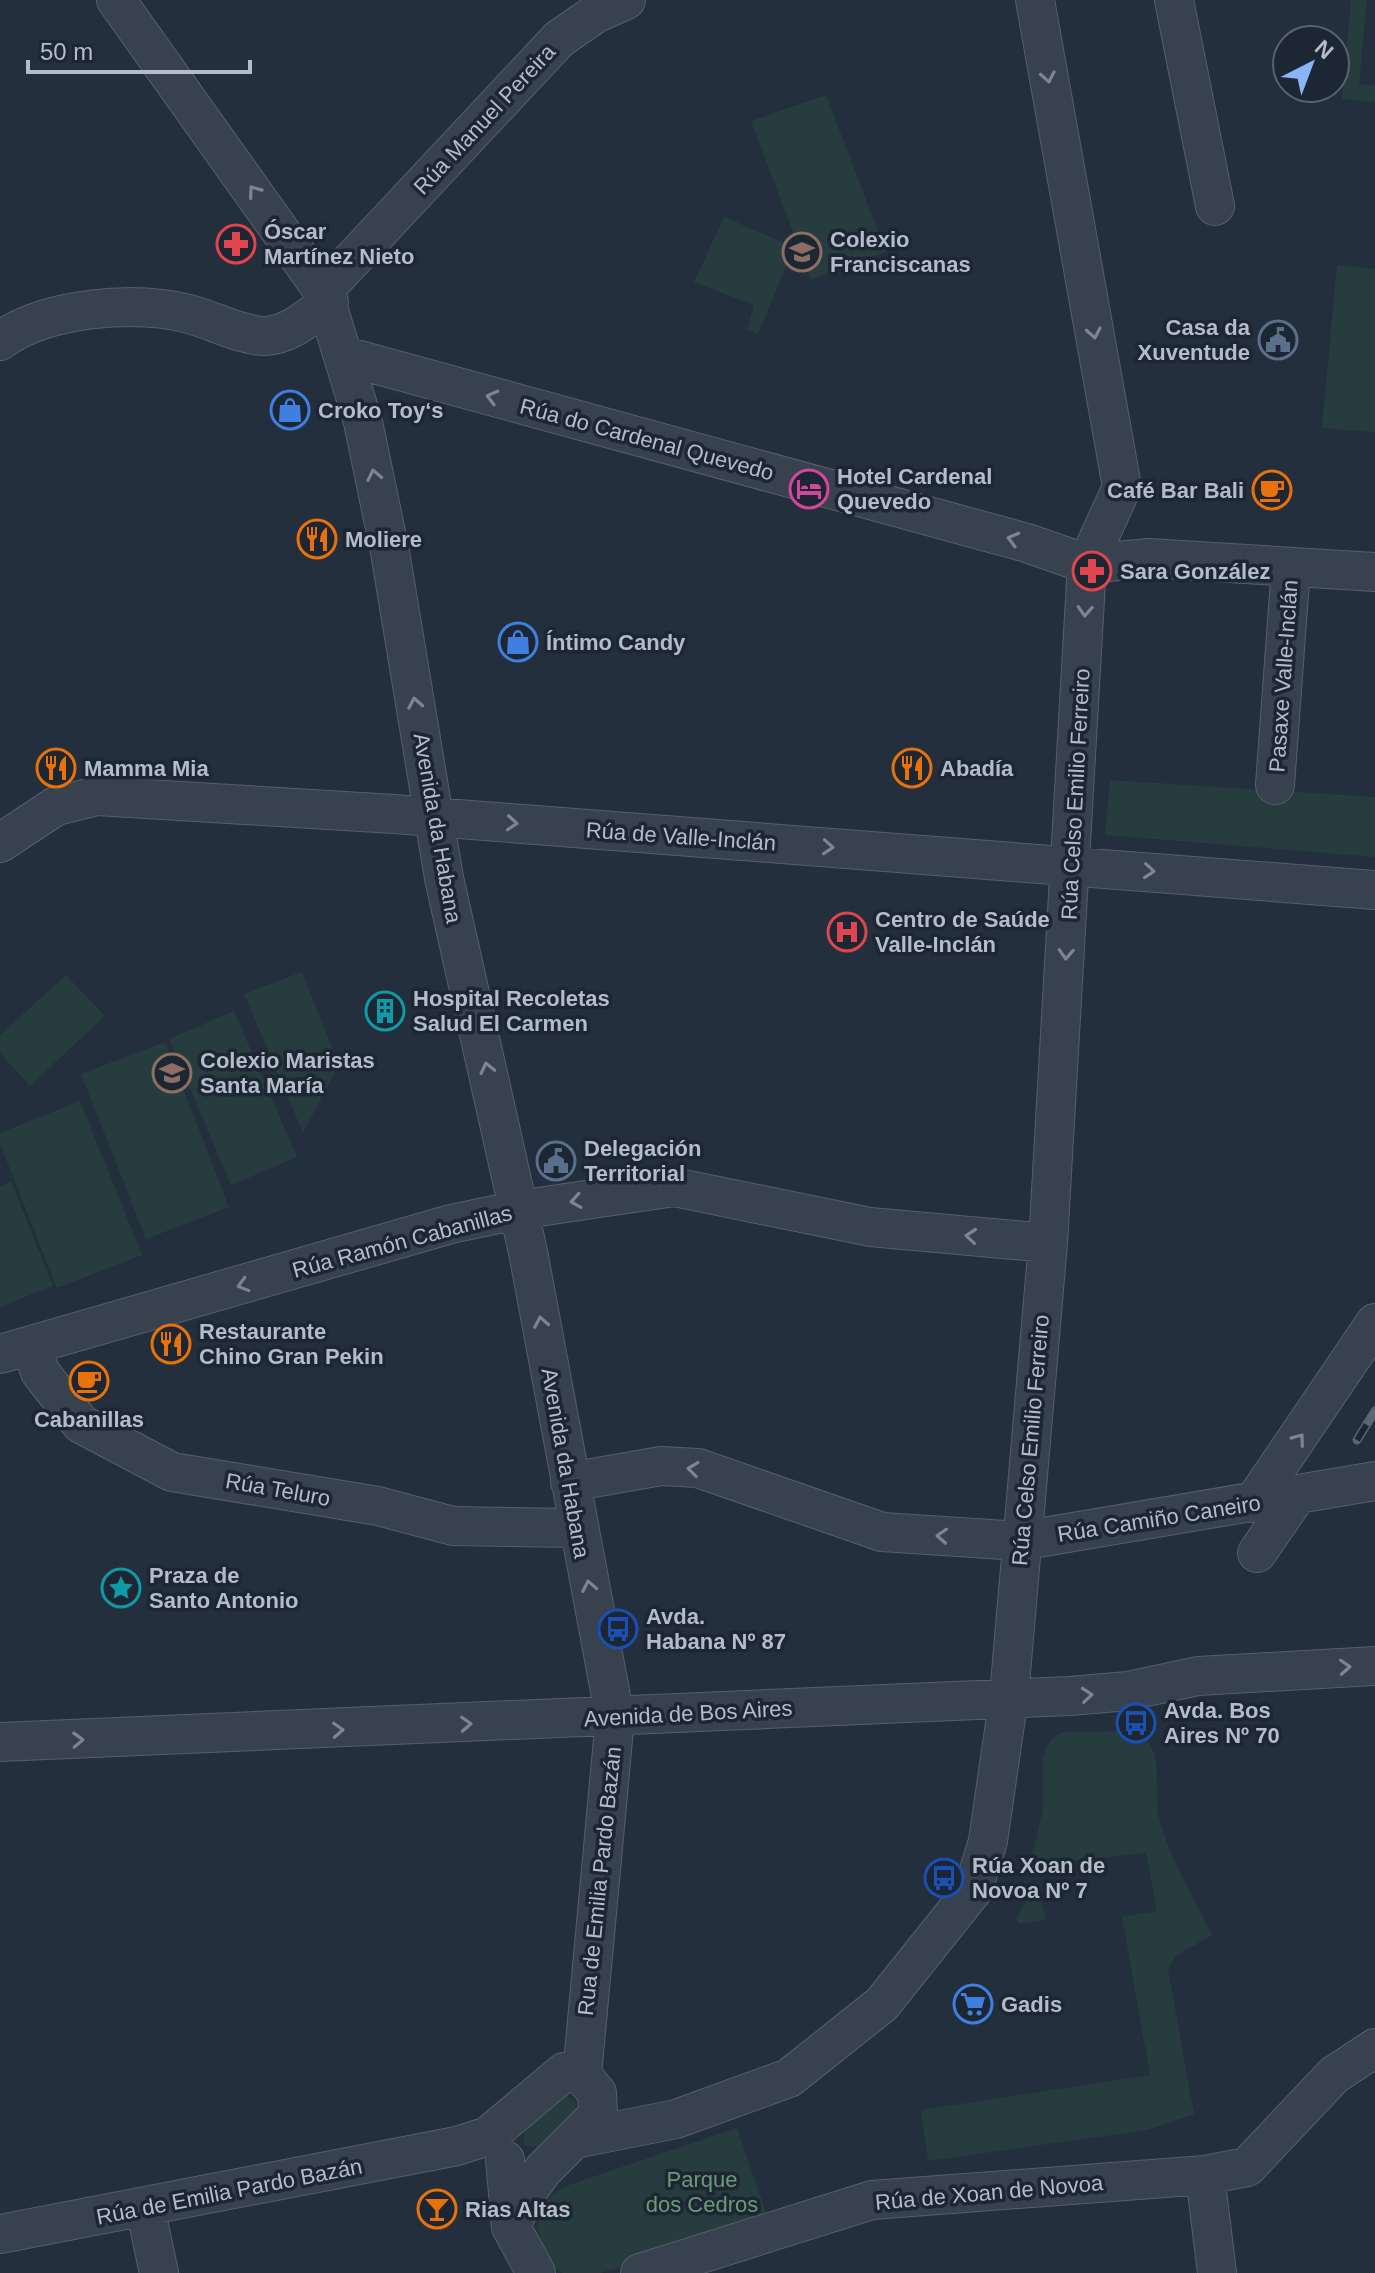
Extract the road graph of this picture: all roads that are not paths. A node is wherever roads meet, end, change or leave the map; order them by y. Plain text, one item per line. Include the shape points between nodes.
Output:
1 (116, 0) edge
2 (626, 0) edge
3 (1035, 0) edge
4 (1174, 0) edge
5 (1215, 206) dead end
6 (326, 297) junction
7 (0, 341) edge
8 (345, 356) junction
9 (1087, 564) junction
10 (1291, 567) junction
11 (1375, 572) edge
12 (1275, 785) dead end
13 (435, 817) junction
14 (0, 843) edge
15 (1071, 865) junction
16 (1375, 890) edge
17 (518, 1210) junction
18 (1048, 1243) junction
19 (1375, 1323) edge
20 (16, 1350) edge
21 (1375, 1481) edge
22 (570, 1482) junction
23 (1297, 1495) junction
24 (1253, 1503) junction
25 (577, 1528) junction
26 (1020, 1541) junction
27 (1257, 1553) dead end
28 (1375, 1666) edge
29 (1009, 1696) junction
30 (615, 1718) junction
31 (0, 1742) edge
32 (1375, 2048) edge
33 (581, 2071) junction
34 (655, 2124) junction
35 (575, 2139) junction
36 (506, 2142) junction
37 (543, 2170) junction
38 (1205, 2175) junction
39 (145, 2207) junction
40 (511, 2227) junction
41 (0, 2234) edge
42 (159, 2273) edge
43 (536, 2273) edge
44 (640, 2273) edge
45 (1217, 2273) edge

6 -> 1 street, Avenida da Habana
2 - 6 street, Rúa Manuel Pereira via 559,39
3 -> 9 street, Rúa Celso Emilio Ferreiro via 1122,487
4 - 5 street
6 - 7 street, Rúa Manuel Pereira via 286,332 263,336 155,307 93,309 14,331
6 - 8 street, Avenida da Habana
9 -> 8 street, Rúa do Cardenal Quevedo
13 -> 8 street, Avenida da Habana via 390,552
9 - 10 street via 1149,558
9 -> 15 street, Rúa Celso Emilio Ferreiro
10 - 11 street
10 - 12 street, Pasaxe Valle-Inclán
13 - 14 street, Rúa de Valle-Inclán via 97,796 56,806
13 -> 15 street, Rúa de Valle-Inclán
17 -> 13 street, Avenida da Habana
15 -> 16 street, Rúa de Valle-Inclán
15 -> 18 street, Rúa Celso Emilio Ferreiro
18 -> 17 street, Rúa Ramón Cabanillas via 870,1227 674,1187
17 -> 20 street, Rúa Ramón Cabanillas via 451,1224
22 -> 17 street, Avenida da Habana
18 - 26 street, Rúa Celso Emilio Ferreiro
24 -> 19 street
20 - 25 street, Rúa Teluro via 81,1424 172,1472 378,1506 453,1526
21 - 23 street, Rúa Camiño Caneiro
22 - 25 street, Avenida da Habana
26 -> 22 street, Rúa Camiño Caneiro via 882,1532 698,1468 661,1466
23 - 24 street, Rúa Camiño Caneiro
23 - 27 street
24 - 26 street, Rúa Camiño Caneiro
30 -> 25 street, Avenida da Habana
26 - 29 street, Rúa Celso Emilio Ferreiro
29 -> 28 street, Avenida de Bos Aires via 1128,1691 1198,1661
29 - 30 street, Avenida de Bos Aires
29 - 34 street via 988,1841 973,1890 882,2004 789,2078
31 -> 30 street, Avenida de Bos Aires
30 - 33 street, Rua de Emilia Pardo Bazán
32 - 38 street, Rúa de Xoan de Novoa via 1334,2075 1247,2167
33 - 34 street
33 - 35 street via 598,2115
33 - 36 street, Rúa de Emilia Pardo Bazán
34 - 35 street
35 - 37 street
36 - 37 street via 520,2171
36 - 39 street, Rúa de Emilia Pardo Bazán via 488,2136
36 - 40 street
37 - 40 street
38 - 44 street, Rúa de Xoan de Novoa via 872,2200
38 - 45 street
39 - 41 street, Rúa de Emilia Pardo Bazán
39 - 42 street
40 - 43 street

